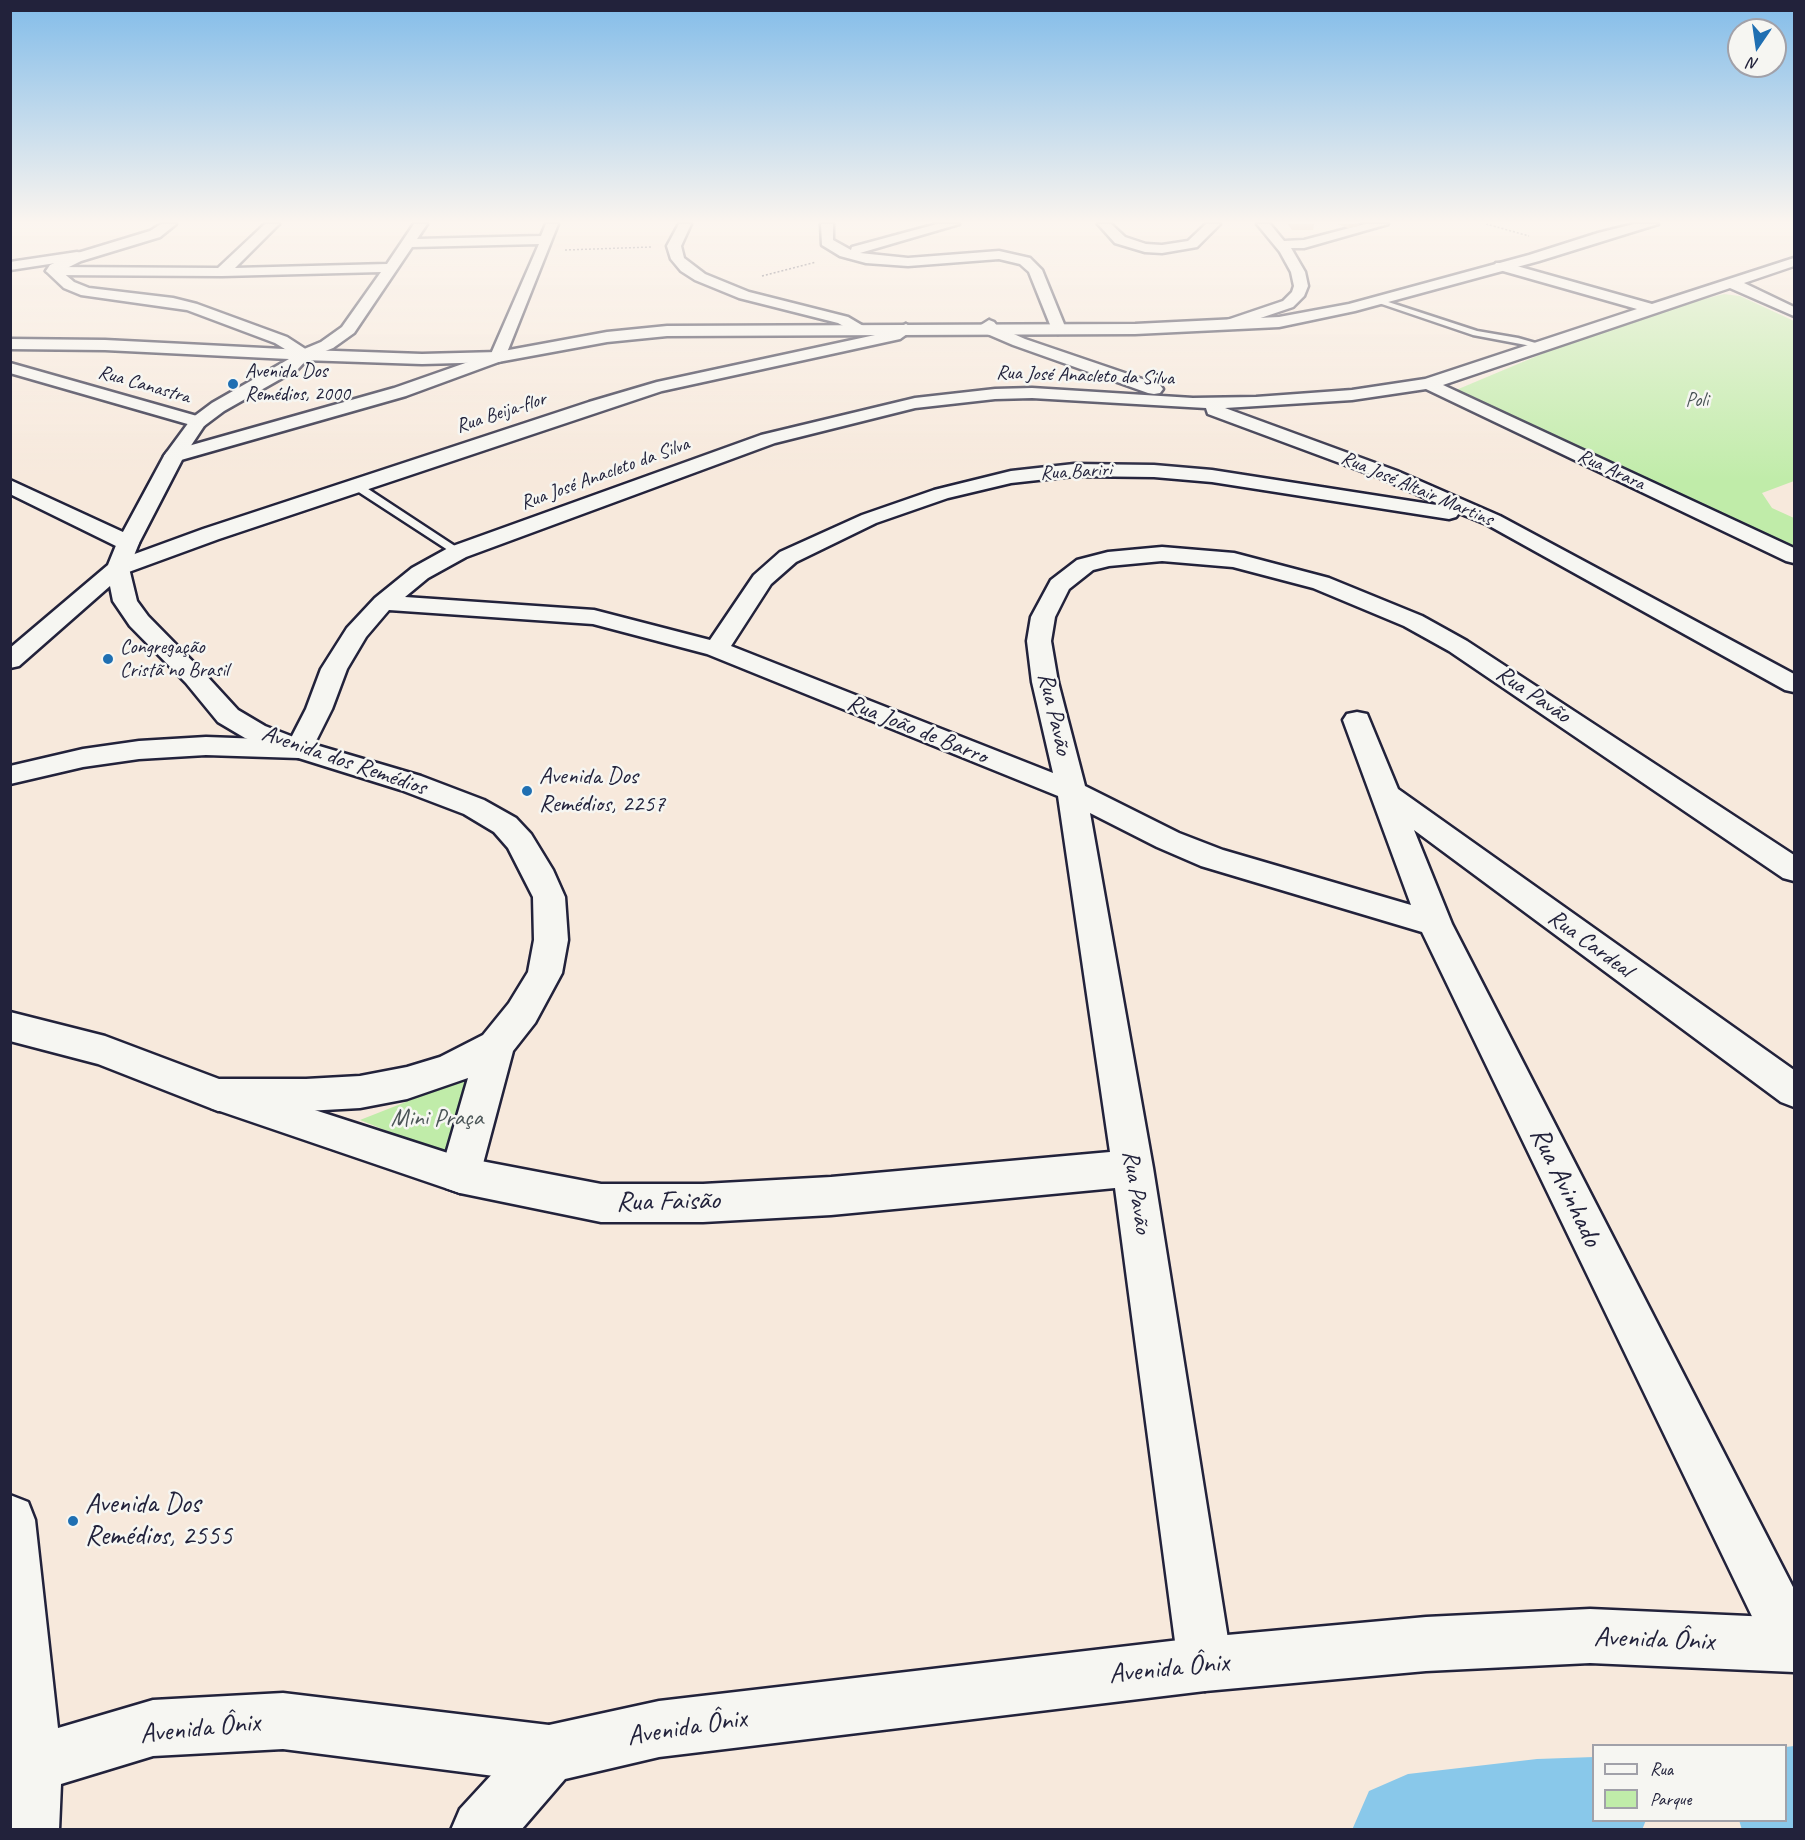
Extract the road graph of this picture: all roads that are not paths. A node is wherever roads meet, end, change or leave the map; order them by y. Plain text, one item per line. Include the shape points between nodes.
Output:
1 (200, 310) edge
2 (362, 310) edge
3 (518, 310) edge
4 (801, 310) edge
5 (1050, 310) edge
6 (1271, 310) edge
7 (1338, 310) edge
8 (1408, 310) edge
9 (1649, 310) edge
10 (1229, 324) junction
11 (1057, 327) junction
12 (906, 329) junction
13 (861, 330) junction
14 (1016, 332) junction
15 (10, 344) edge
16 (45, 345) junction
17 (1542, 346) junction
18 (10, 354) edge
19 (303, 355) junction
20 (498, 357) junction
21 (10, 368) edge
22 (1428, 384) junction
23 (1193, 403) junction
24 (198, 422) junction
25 (174, 456) junction
26 (355, 485) junction
27 (10, 486) edge
28 (1492, 520) junction
29 (128, 543) junction
30 (458, 552) junction
31 (1794, 556) edge
32 (118, 568) junction
33 (383, 603) junction
34 (114, 611) junction
35 (54, 622) junction
36 (716, 650) junction
37 (10, 661) edge
38 (1794, 684) edge
39 (1357, 720) dead end
40 (299, 749) junction
41 (10, 775) edge
42 (1072, 791) junction
43 (1388, 796) junction
44 (1794, 870) edge
45 (1435, 924) junction
46 (10, 1026) edge
47 (496, 1046) junction
48 (1794, 1090) edge
49 (218, 1095) junction
50 (1133, 1168) junction
51 (460, 1175) junction
52 (10, 1520) edge
53 (1794, 1645) edge
54 (1205, 1664) junction
55 (549, 1754) junction
56 (33, 1764) junction
57 (10, 1825) edge
58 (29, 1830) edge
59 (481, 1830) edge

1 - 19 street via 280,340
2 - 19 street via 348,330
3 - 20 street
4 - 13 street via 843,320
5 - 11 street
6 - 10 street
7 - 10 street via 1295,320
8 - 17 lane via 1476,333
9 - 17 street, Rua José Anacleto da Silva
10 - 11 street via 1135,329
11 - 14 street
12 - 13 street, Rua José Altair Martins
12 - 14 street, Rua José Altair Martins via 990,328
12 - 26 street, Rua Beija-flor via 894,336 657,387
13 - 20 street, Rua José Altair Martins via 667,331 607,337
14 - 23 street, Rua José Altair Martins
15 - 16 street
16 - 18 street
16 - 19 street
17 - 22 street, Rua José Anacleto da Silva
19 - 20 street
19 - 24 street
20 - 25 street via 400,392
21 - 24 street, Rua Canastra
22 - 23 street, Rua José Anacleto da Silva via 1352,395
22 - 31 street, Rua Arara
23 - 28 street, Rua José Altair Martins via 1379,471
23 - 30 street, Rua José Anacleto da Silva via 1032,393 915,404 768,439
24 - 25 street
25 - 29 street
26 - 30 lane
26 - 32 street, Rua Beija-flor
27 - 29 street
28 - 36 street, Rua Bariri via 1212,476 1074,470 1011,477 941,494 870,519 788,557 762,580
28 - 38 street, Rua José Altair Martins
29 - 32 street
30 - 33 street, Rua José Anacleto da Silva via 420,573
32 - 34 street, Avenida dos Remédios via 125,601
32 - 35 street
33 - 36 street, Rua João de Barro via 594,617
33 - 40 street, Rua José Anacleto da Silva via 356,633 334,669
34 - 35 street
34 - 40 street, Avenida dos Remédios via 139,621 228,716 255,732
35 - 37 street
36 - 42 street, Rua João de Barro
39 - 43 street, Rua Avinhado
40 - 41 street via 206,746 139,750
40 - 47 street, Avenida dos Remédios via 474,807 505,825 520,841 549,897 551,940 545,973 522,1013
42 - 44 street, Rua Pavão via 1039,641 1050,599 1059,585 1085,565 1134,555 1194,555 1258,565 1321,583 1413,621 1497,671
42 - 45 street, Rua João de Barro via 1212,858
42 - 50 street, Rua Pavão
43 - 45 street, Rua Avinhado
43 - 48 street, Rua Cardeal
45 - 53 street, Rua Avinhado
46 - 49 street, Avenida dos Remédios via 105,1051
47 - 49 street, Avenida dos Remédios via 451,1069 360,1092
47 - 51 street
49 - 51 street, Rua Faisão
50 - 51 street, Rua Faisão via 831,1196 703,1203 601,1203
50 - 54 street, Rua Pavão
52 - 56 street
53 - 54 street, Avenida Ônix via 1590,1636 1426,1644
54 - 55 street, Avenida Ônix via 658,1729
55 - 56 street, Avenida Ônix via 283,1721 153,1728
55 - 59 street
56 - 57 street
56 - 58 street

